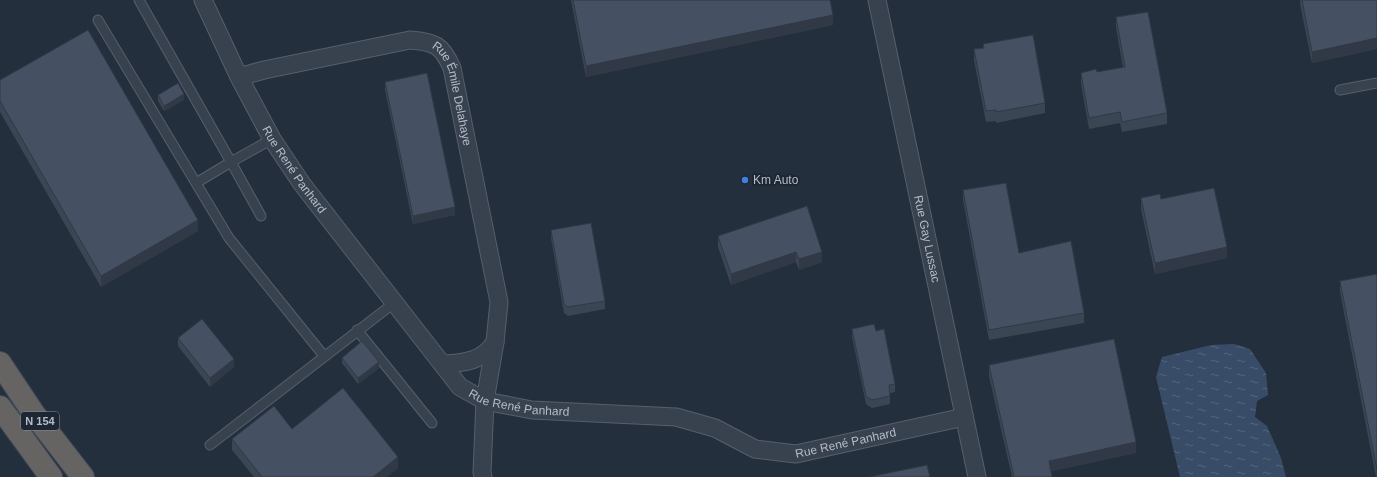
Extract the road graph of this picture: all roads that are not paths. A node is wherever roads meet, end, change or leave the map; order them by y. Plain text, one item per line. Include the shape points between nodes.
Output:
1 (140, 0) edge
2 (203, 0) edge
3 (877, 0) edge
4 (98, 20) dead end
5 (239, 77) junction
6 (1377, 83) edge
7 (1340, 90) dead end
8 (272, 139) junction
9 (231, 162) junction
10 (196, 183) junction
11 (261, 216) dead end
12 (394, 303) junction
13 (357, 330) junction
14 (495, 342) junction
15 (324, 356) junction
16 (0, 363) edge
17 (443, 364) junction
18 (485, 401) junction
19 (0, 407) edge
20 (964, 417) junction
21 (432, 423) dead end
22 (210, 445) dead end
23 (51, 477) edge
24 (83, 477) edge
25 (483, 477) edge
26 (977, 477) edge

1 - 9 lane
2 - 5 street, Rue René Panhard
3 - 20 street, Rue Gay Lussac
4 - 10 lane
5 - 8 street, Rue René Panhard
5 - 14 street, Rue Émile Delahaye via 410,40 429,42 445,52 452,68 499,302
6 - 7 lane
8 - 9 lane
8 - 12 street, Rue René Panhard via 302,184
9 - 10 lane
9 - 11 lane
10 - 15 lane via 229,238
12 - 13 lane
12 - 17 street, Rue René Panhard
13 - 15 lane
13 - 21 lane
14 - 17 street via 490,350 476,360
14 - 18 street, Rue Émile Delahaye
15 - 22 lane
16 - 24 highway, N 154 via 34,414
17 - 18 street, Rue René Panhard via 460,387
18 - 20 street, Rue René Panhard via 532,410 676,417 715,428 755,449 796,454
18 - 25 street, Rue Émile Delahaye
19 - 23 highway, N 154
20 - 26 street, Rue Gay Lussac

